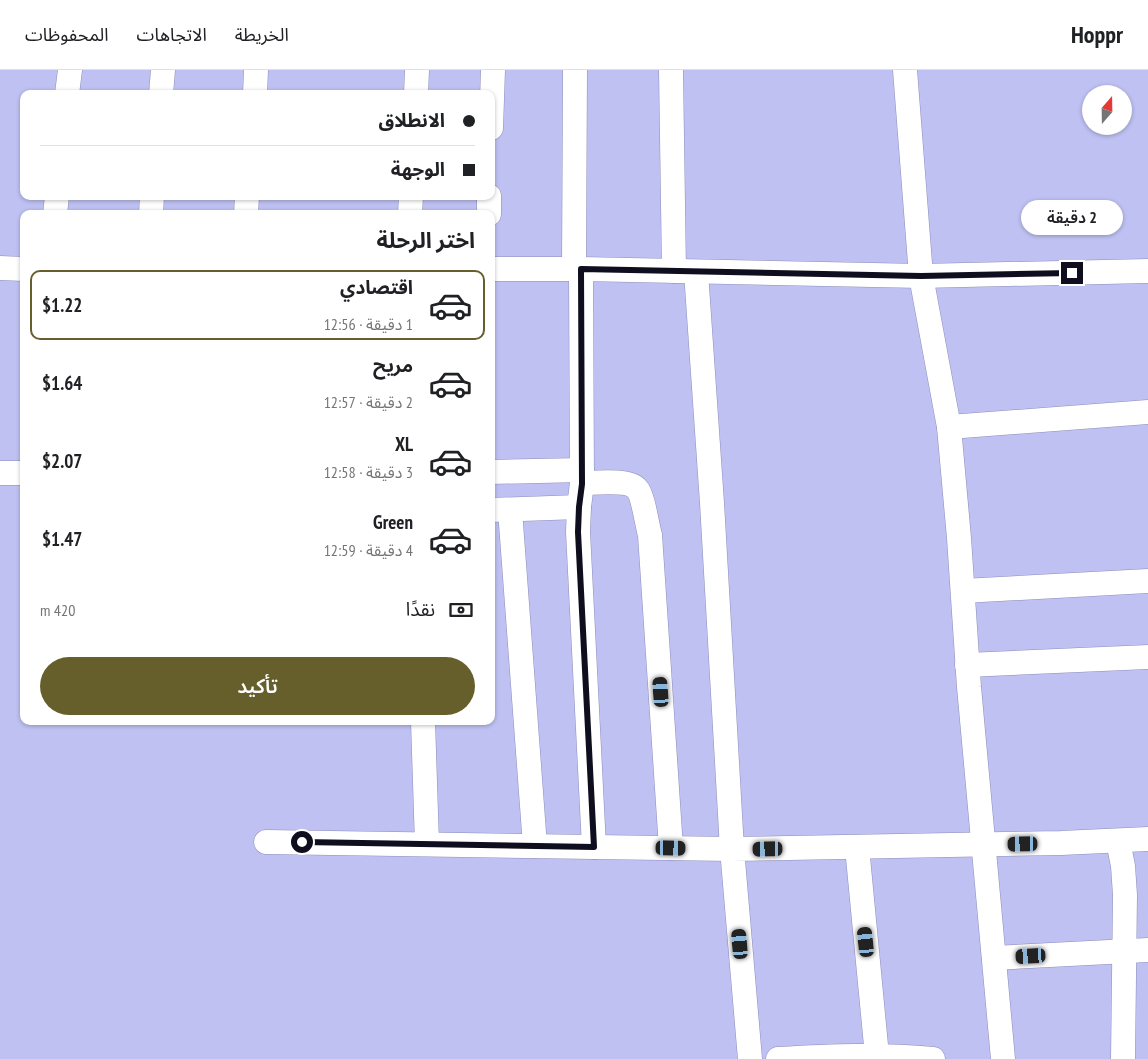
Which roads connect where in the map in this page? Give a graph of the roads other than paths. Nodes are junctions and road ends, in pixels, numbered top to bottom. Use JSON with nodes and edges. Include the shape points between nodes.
{"nodes":[{"id":1,"x":70,"y":70,"type":"edge"},
{"id":2,"x":162,"y":70,"type":"edge"},
{"id":3,"x":256,"y":70,"type":"edge"},
{"id":4,"x":417,"y":70,"type":"edge"},
{"id":5,"x":493,"y":70,"type":"edge"},
{"id":6,"x":575,"y":70,"type":"edge"},
{"id":7,"x":671,"y":70,"type":"edge"},
{"id":8,"x":905,"y":70,"type":"edge"},
{"id":9,"x":68,"y":90,"type":"edge"},
{"id":10,"x":161,"y":90,"type":"edge"},
{"id":11,"x":255,"y":90,"type":"edge"},
{"id":12,"x":416,"y":90,"type":"edge"},
{"id":13,"x":492,"y":90,"type":"edge"},
{"id":14,"x":0,"y":268,"type":"edge"},
{"id":15,"x":20,"y":268,"type":"edge"},
{"id":16,"x":495,"y":269,"type":"edge"},
{"id":17,"x":577,"y":270,"type":"junction"},
{"id":18,"x":1148,"y":271,"type":"edge"},
{"id":19,"x":685,"y":272,"type":"junction"},
{"id":20,"x":921,"y":276,"type":"junction"},
{"id":21,"x":1148,"y":412,"type":"edge"},
{"id":22,"x":949,"y":427,"type":"junction"},
{"id":23,"x":495,"y":472,"type":"edge"},
{"id":24,"x":0,"y":473,"type":"edge"},
{"id":25,"x":20,"y":473,"type":"edge"},
{"id":26,"x":582,"y":477,"type":"junction"},
{"id":27,"x":579,"y":507,"type":"junction"},
{"id":28,"x":500,"y":510,"type":"edge"},
{"id":29,"x":1148,"y":581,"type":"edge"},
{"id":30,"x":962,"y":591,"type":"junction"},
{"id":31,"x":1148,"y":657,"type":"edge"},
{"id":32,"x":967,"y":665,"type":"junction"},
{"id":33,"x":423,"y":725,"type":"edge"},
{"id":34,"x":1148,"y":839,"type":"edge"},
{"id":35,"x":1118,"y":841,"type":"junction"},
{"id":36,"x":266,"y":842,"type":"dead end"},
{"id":37,"x":427,"y":844,"type":"junction"},
{"id":38,"x":984,"y":845,"type":"junction"},
{"id":39,"x":535,"y":846,"type":"junction"},
{"id":40,"x":594,"y":847,"type":"junction"},
{"id":41,"x":857,"y":847,"type":"junction"},
{"id":42,"x":671,"y":848,"type":"junction"},
{"id":43,"x":732,"y":849,"type":"junction"},
{"id":44,"x":1148,"y":950,"type":"edge"},
{"id":45,"x":1125,"y":952,"type":"junction"},
{"id":46,"x":994,"y":958,"type":"junction"},
{"id":47,"x":877,"y":1056,"type":"junction"},
{"id":48,"x":921,"y":1058,"type":"edge"},
{"id":49,"x":750,"y":1059,"type":"edge"},
{"id":50,"x":778,"y":1059,"type":"edge"},
{"id":51,"x":1003,"y":1059,"type":"edge"},
{"id":52,"x":1123,"y":1059,"type":"edge"}],
"edges":[{"from":1,"to":9,"type":"street"},
{"from":2,"to":10,"type":"street"},
{"from":3,"to":11,"type":"street"},
{"from":4,"to":12,"type":"street"},
{"from":5,"to":13,"type":"street"},
{"from":6,"to":17,"type":"street"},
{"from":7,"to":19,"type":"street"},
{"from":8,"to":20,"type":"street"},
{"from":14,"to":15,"type":"street"},
{"from":16,"to":17,"type":"street"},
{"from":17,"to":19,"type":"street"},
{"from":17,"to":26,"type":"street"},
{"from":18,"to":20,"type":"street"},
{"from":19,"to":20,"type":"street"},
{"from":19,"to":43,"type":"street","via":[[712,512]]},
{"from":20,"to":22,"type":"street"},
{"from":21,"to":22,"type":"street"},
{"from":22,"to":30,"type":"street"},
{"from":23,"to":26,"type":"street"},
{"from":24,"to":25,"type":"street"},
{"from":26,"to":27,"type":"street"},
{"from":26,"to":42,"type":"street","via":[[636,487],[650,535]]},
{"from":27,"to":28,"type":"street"},
{"from":27,"to":40,"type":"street"},
{"from":28,"to":39,"type":"street"},
{"from":29,"to":30,"type":"street"},
{"from":30,"to":32,"type":"street"},
{"from":31,"to":32,"type":"street"},
{"from":32,"to":38,"type":"street"},
{"from":33,"to":37,"type":"street"},
{"from":34,"to":35,"type":"street"},
{"from":35,"to":38,"type":"street"},
{"from":35,"to":45,"type":"street","via":[[1125,895]]},
{"from":36,"to":37,"type":"street"},
{"from":37,"to":39,"type":"street"},
{"from":38,"to":41,"type":"street"},
{"from":38,"to":46,"type":"street"},
{"from":39,"to":40,"type":"street"},
{"from":40,"to":42,"type":"street"},
{"from":41,"to":43,"type":"street"},
{"from":41,"to":47,"type":"street"},
{"from":42,"to":43,"type":"street"},
{"from":43,"to":49,"type":"street"},
{"from":44,"to":45,"type":"street"},
{"from":45,"to":46,"type":"street"},
{"from":45,"to":52,"type":"street"},
{"from":46,"to":51,"type":"street"},
{"from":47,"to":48,"type":"street"},
{"from":47,"to":50,"type":"street"}]}
